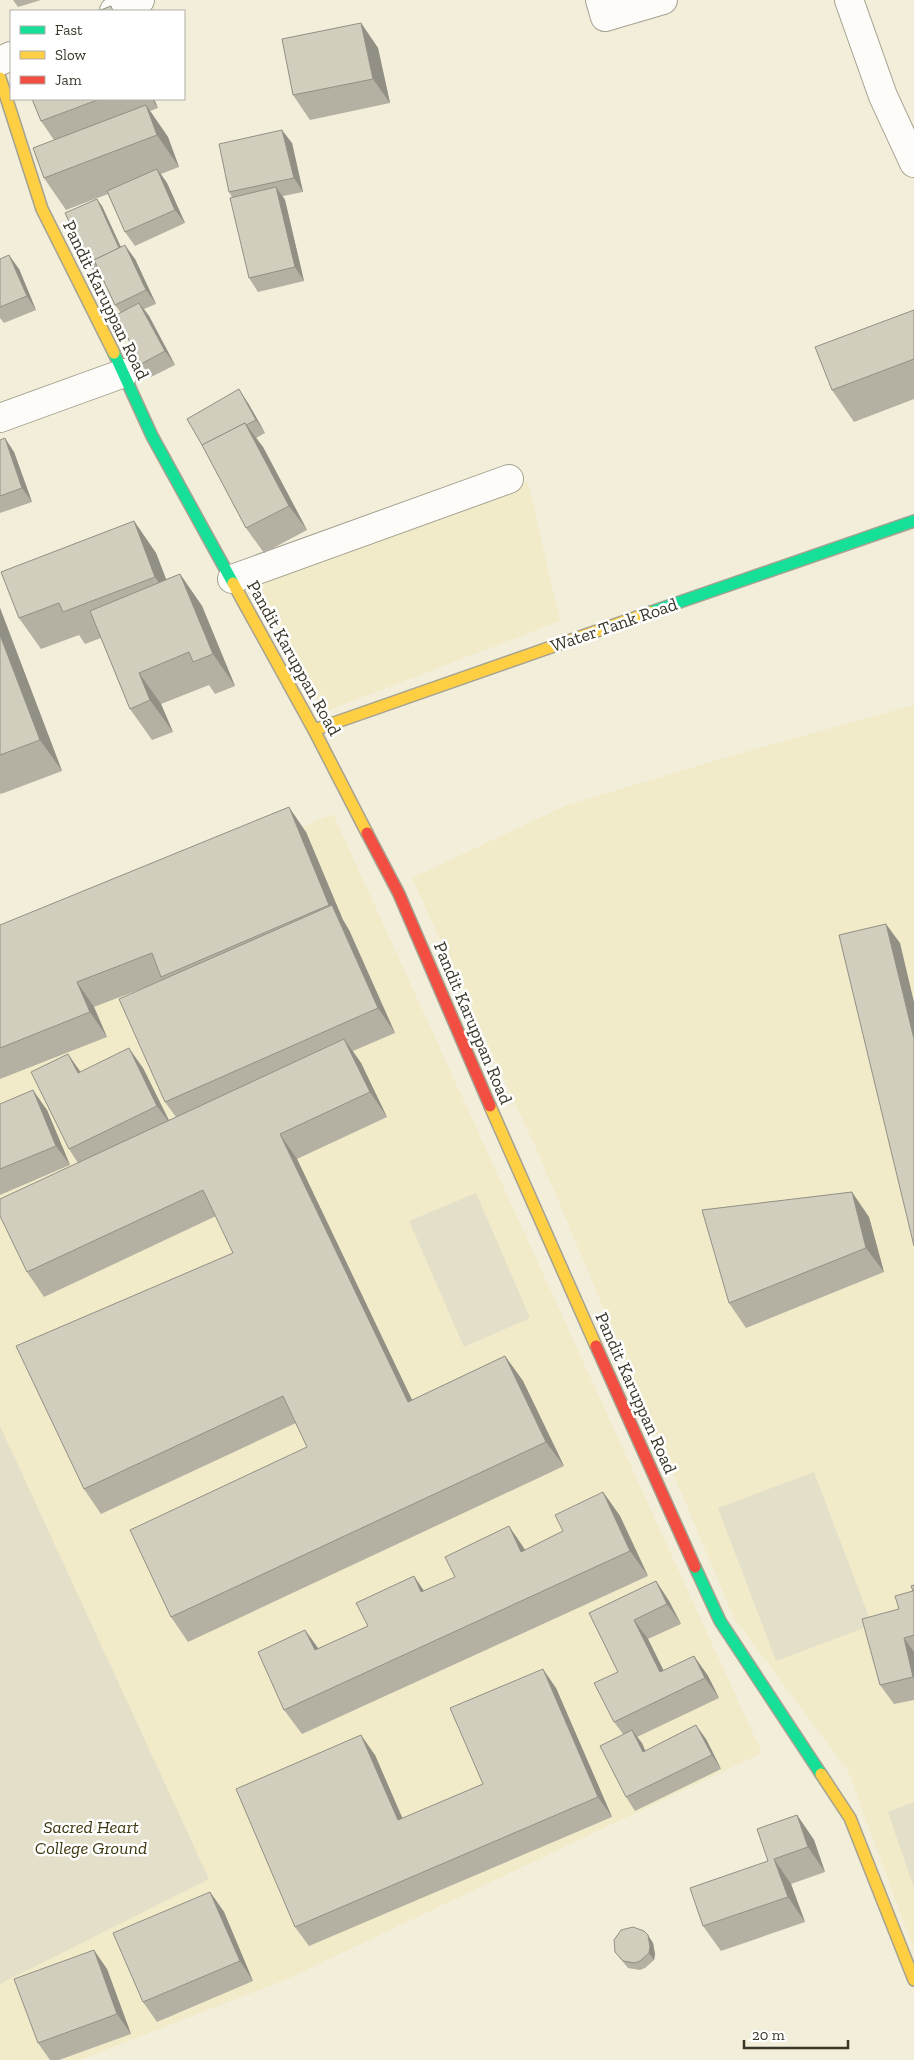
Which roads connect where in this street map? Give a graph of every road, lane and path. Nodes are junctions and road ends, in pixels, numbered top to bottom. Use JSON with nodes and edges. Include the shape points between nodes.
{"nodes":[{"id":1,"x":140,"y":0,"type":"edge"},
{"id":2,"x":600,"y":0,"type":"edge"},
{"id":3,"x":663,"y":0,"type":"edge"},
{"id":4,"x":849,"y":0,"type":"edge"},
{"id":5,"x":116,"y":10,"type":"edge"},
{"id":6,"x":0,"y":78,"type":"edge"},
{"id":7,"x":914,"y":163,"type":"edge"},
{"id":8,"x":124,"y":373,"type":"junction"},
{"id":9,"x":0,"y":418,"type":"edge"},
{"id":10,"x":509,"y":479,"type":"dead end"},
{"id":11,"x":914,"y":521,"type":"edge"},
{"id":12,"x":232,"y":579,"type":"junction"},
{"id":13,"x":314,"y":730,"type":"junction"},
{"id":14,"x":914,"y":1980,"type":"edge"}],
"edges":[{"from":1,"to":5,"type":"street"},
{"from":2,"to":3,"type":"street","via":[[605,16]]},
{"from":4,"to":7,"type":"street","via":[[883,96]]},
{"from":6,"to":8,"type":"main road","name":"Pandit Karuppan Road","via":[[42,209]]},
{"from":8,"to":9,"type":"street"},
{"from":8,"to":12,"type":"main road","name":"Pandit Karuppan Road","via":[[152,436]]},
{"from":10,"to":12,"type":"street"},
{"from":11,"to":13,"type":"main road","name":"Water Tank Road"},
{"from":12,"to":13,"type":"main road","name":"Pandit Karuppan Road"},
{"from":13,"to":14,"type":"main road","name":"Pandit Karuppan Road","via":[[399,894],[557,1260],[720,1621],[850,1818]]}]}
